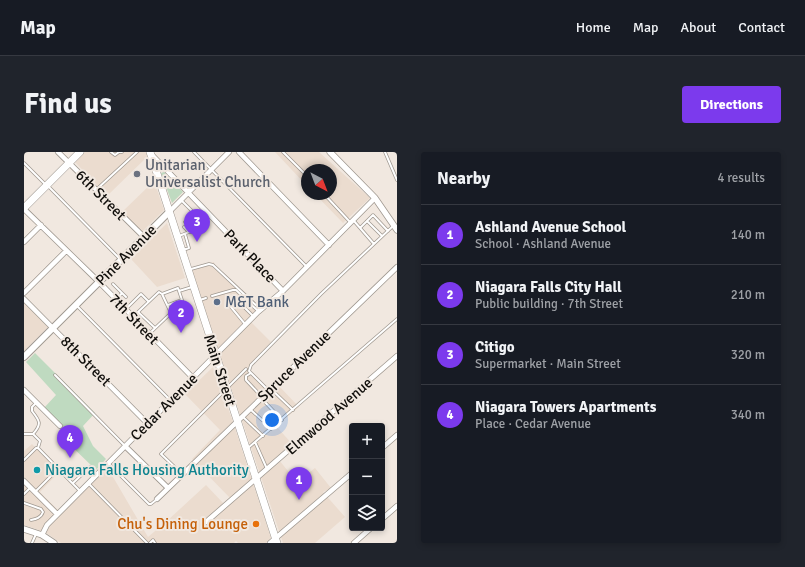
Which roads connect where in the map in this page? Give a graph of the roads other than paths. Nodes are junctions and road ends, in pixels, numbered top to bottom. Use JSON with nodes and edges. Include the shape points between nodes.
{"nodes":[{"id":1,"x":58,"y":152,"type":"edge"},
{"id":2,"x":80,"y":152,"type":"edge"},
{"id":3,"x":111,"y":152,"type":"edge"},
{"id":4,"x":120,"y":152,"type":"edge"},
{"id":5,"x":137,"y":152,"type":"edge"},
{"id":6,"x":194,"y":152,"type":"edge"},
{"id":7,"x":229,"y":152,"type":"edge"},
{"id":8,"x":239,"y":152,"type":"edge"},
{"id":9,"x":283,"y":152,"type":"edge"},
{"id":10,"x":330,"y":152,"type":"edge"},
{"id":11,"x":385,"y":152,"type":"edge"},
{"id":12,"x":150,"y":153,"type":"edge"},
{"id":13,"x":24,"y":163,"type":"edge"},
{"id":14,"x":69,"y":163,"type":"junction"},
{"id":15,"x":211,"y":170,"type":"junction"},
{"id":16,"x":301,"y":170,"type":"edge"},
{"id":17,"x":397,"y":180,"type":"edge"},
{"id":18,"x":47,"y":185,"type":"junction"},
{"id":19,"x":96,"y":190,"type":"junction"},
{"id":20,"x":189,"y":192,"type":"junction"},
{"id":21,"x":374,"y":198,"type":"junction"},
{"id":22,"x":181,"y":200,"type":"junction"},
{"id":23,"x":330,"y":200,"type":"edge"},
{"id":24,"x":24,"y":208,"type":"edge"},
{"id":25,"x":169,"y":212,"type":"junction"},
{"id":26,"x":193,"y":212,"type":"junction"},
{"id":27,"x":192,"y":218,"type":"junction"},
{"id":28,"x":352,"y":221,"type":"junction"},
{"id":29,"x":367,"y":221,"type":"junction"},
{"id":30,"x":185,"y":222,"type":"dead end"},
{"id":31,"x":191,"y":224,"type":"dead end"},
{"id":32,"x":196,"y":224,"type":"dead end"},
{"id":33,"x":41,"y":225,"type":"junction"},
{"id":34,"x":184,"y":227,"type":"dead end"},
{"id":35,"x":396,"y":227,"type":"edge"},
{"id":36,"x":190,"y":228,"type":"dead end"},
{"id":37,"x":360,"y":228,"type":"junction"},
{"id":38,"x":195,"y":229,"type":"dead end"},
{"id":39,"x":388,"y":231,"type":"junction"},
{"id":40,"x":189,"y":232,"type":"junction"},
{"id":41,"x":184,"y":234,"type":"junction"},
{"id":42,"x":177,"y":236,"type":"junction"},
{"id":43,"x":382,"y":236,"type":"junction"},
{"id":44,"x":144,"y":237,"type":"junction"},
{"id":45,"x":24,"y":242,"type":"edge"},
{"id":46,"x":374,"y":244,"type":"junction"},
{"id":47,"x":329,"y":245,"type":"junction"},
{"id":48,"x":181,"y":250,"type":"junction"},
{"id":49,"x":66,"y":251,"type":"junction"},
{"id":50,"x":120,"y":260,"type":"junction"},
{"id":51,"x":307,"y":267,"type":"junction"},
{"id":52,"x":397,"y":267,"type":"edge"},
{"id":53,"x":188,"y":270,"type":"junction"},
{"id":54,"x":99,"y":282,"type":"junction"},
{"id":55,"x":113,"y":284,"type":"dead end"},
{"id":56,"x":193,"y":286,"type":"junction"},
{"id":57,"x":179,"y":291,"type":"junction"},
{"id":58,"x":283,"y":291,"type":"junction"},
{"id":59,"x":24,"y":293,"type":"edge"},
{"id":60,"x":122,"y":293,"type":"junction"},
{"id":61,"x":162,"y":294,"type":"junction"},
{"id":62,"x":212,"y":296,"type":"dead end"},
{"id":63,"x":126,"y":297,"type":"dead end"},
{"id":64,"x":206,"y":298,"type":"dead end"},
{"id":65,"x":24,"y":299,"type":"edge"},
{"id":66,"x":116,"y":299,"type":"junction"},
{"id":67,"x":198,"y":301,"type":"junction"},
{"id":68,"x":148,"y":302,"type":"junction"},
{"id":69,"x":76,"y":305,"type":"junction"},
{"id":70,"x":167,"y":306,"type":"junction"},
{"id":71,"x":125,"y":310,"type":"junction"},
{"id":72,"x":260,"y":311,"type":"junction"},
{"id":73,"x":254,"y":317,"type":"junction"},
{"id":74,"x":397,"y":319,"type":"edge"},
{"id":75,"x":146,"y":320,"type":"junction"},
{"id":76,"x":246,"y":325,"type":"junction"},
{"id":77,"x":140,"y":326,"type":"junction"},
{"id":78,"x":53,"y":328,"type":"junction"},
{"id":79,"x":155,"y":328,"type":"junction"},
{"id":80,"x":149,"y":334,"type":"junction"},
{"id":81,"x":216,"y":355,"type":"junction"},
{"id":82,"x":397,"y":356,"type":"edge"},
{"id":83,"x":24,"y":357,"type":"edge"},
{"id":84,"x":246,"y":369,"type":"dead end"},
{"id":85,"x":251,"y":373,"type":"junction"},
{"id":86,"x":55,"y":375,"type":"dead end"},
{"id":87,"x":193,"y":378,"type":"junction"},
{"id":88,"x":269,"y":389,"type":"junction"},
{"id":89,"x":24,"y":390,"type":"edge"},
{"id":90,"x":226,"y":390,"type":"junction"},
{"id":91,"x":261,"y":397,"type":"junction"},
{"id":92,"x":171,"y":400,"type":"junction"},
{"id":93,"x":36,"y":402,"type":"junction"},
{"id":94,"x":250,"y":409,"type":"junction"},
{"id":95,"x":293,"y":410,"type":"junction"},
{"id":96,"x":240,"y":419,"type":"junction"},
{"id":97,"x":262,"y":420,"type":"dead end"},
{"id":98,"x":282,"y":420,"type":"junction"},
{"id":99,"x":148,"y":424,"type":"junction"},
{"id":100,"x":266,"y":424,"type":"dead end"},
{"id":101,"x":60,"y":426,"type":"dead end"},
{"id":102,"x":271,"y":429,"type":"junction"},
{"id":103,"x":24,"y":434,"type":"edge"},
{"id":104,"x":33,"y":434,"type":"junction"},
{"id":105,"x":397,"y":435,"type":"edge"},
{"id":106,"x":263,"y":436,"type":"junction"},
{"id":107,"x":255,"y":442,"type":"junction"},
{"id":108,"x":385,"y":445,"type":"edge"},
{"id":109,"x":125,"y":446,"type":"junction"},
{"id":110,"x":38,"y":448,"type":"junction"},
{"id":111,"x":246,"y":450,"type":"junction"},
{"id":112,"x":24,"y":460,"type":"edge"},
{"id":113,"x":109,"y":463,"type":"junction"},
{"id":114,"x":58,"y":469,"type":"junction"},
{"id":115,"x":268,"y":469,"type":"junction"},
{"id":116,"x":182,"y":474,"type":"junction"},
{"id":117,"x":97,"y":475,"type":"junction"},
{"id":118,"x":349,"y":476,"type":"edge"},
{"id":119,"x":24,"y":480,"type":"edge"},
{"id":120,"x":256,"y":480,"type":"junction"},
{"id":121,"x":88,"y":483,"type":"junction"},
{"id":122,"x":73,"y":484,"type":"junction"},
{"id":123,"x":31,"y":488,"type":"junction"},
{"id":124,"x":168,"y":488,"type":"junction"},
{"id":125,"x":80,"y":491,"type":"junction"},
{"id":126,"x":35,"y":492,"type":"junction"},
{"id":127,"x":24,"y":494,"type":"edge"},
{"id":128,"x":157,"y":499,"type":"joint"},
{"id":129,"x":24,"y":503,"type":"edge"},
{"id":130,"x":397,"y":506,"type":"edge"},
{"id":131,"x":57,"y":514,"type":"junction"},
{"id":132,"x":385,"y":516,"type":"edge"},
{"id":133,"x":31,"y":520,"type":"dead end"},
{"id":134,"x":206,"y":522,"type":"dead end"},
{"id":135,"x":24,"y":529,"type":"edge"},
{"id":136,"x":368,"y":531,"type":"edge"},
{"id":137,"x":39,"y":534,"type":"junction"},
{"id":138,"x":274,"y":541,"type":"edge"},
{"id":139,"x":32,"y":543,"type":"edge"},
{"id":140,"x":54,"y":543,"type":"edge"},
{"id":141,"x":149,"y":543,"type":"edge"},
{"id":142,"x":155,"y":543,"type":"edge"},
{"id":143,"x":354,"y":543,"type":"edge"}],
"edges":[{"from":1,"to":14,"type":"street","name":"6th Street"},
{"from":2,"to":14,"type":"main road"},
{"from":3,"to":4,"type":"lane","via":[[115,155]]},
{"from":5,"to":19,"type":"lane"},
{"from":6,"to":15,"type":"lane"},
{"from":7,"to":15,"type":"street","name":"Pine Avenue"},
{"from":8,"to":47,"type":"street"},
{"from":9,"to":16,"type":"lane"},
{"from":10,"to":21,"type":"street"},
{"from":11,"to":17,"type":"lane"},
{"from":12,"to":20,"type":"street","name":"Park Place"},
{"from":12,"to":25,"type":"main road","name":"Main Street"},
{"from":13,"to":18,"type":"lane"},
{"from":14,"to":18,"type":"main road"},
{"from":14,"to":19,"type":"street","name":"6th Street"},
{"from":15,"to":20,"type":"street","name":"Pine Avenue"},
{"from":15,"to":51,"type":"lane"},
{"from":18,"to":24,"type":"main road"},
{"from":18,"to":50,"type":"lane"},
{"from":19,"to":44,"type":"street","name":"6th Street"},
{"from":20,"to":22,"type":"street","name":"Pine Avenue"},
{"from":20,"to":58,"type":"street","name":"Park Place"},
{"from":21,"to":28,"type":"street","name":"Cedar Avenue"},
{"from":21,"to":35,"type":"street"},
{"from":22,"to":25,"type":"street","name":"Pine Avenue"},
{"from":22,"to":26,"type":"lane"},
{"from":23,"to":28,"type":"lane"},
{"from":24,"to":33,"type":"street","name":"7th Street"},
{"from":25,"to":42,"type":"main road","name":"Main Street"},
{"from":25,"to":44,"type":"main road","name":"Pine Avenue"},
{"from":26,"to":27,"type":"lane"},
{"from":26,"to":40,"type":"lane","via":[[203,222],[200,231]]},
{"from":27,"to":30,"type":"lane"},
{"from":27,"to":31,"type":"lane"},
{"from":27,"to":32,"type":"lane"},
{"from":28,"to":37,"type":"lane"},
{"from":28,"to":47,"type":"street","name":"Cedar Avenue"},
{"from":29,"to":37,"type":"lane"},
{"from":29,"to":39,"type":"lane","via":[[373,215]]},
{"from":29,"to":43,"type":"lane"},
{"from":33,"to":45,"type":"street"},
{"from":33,"to":49,"type":"street","name":"7th Street"},
{"from":34,"to":40,"type":"lane"},
{"from":35,"to":39,"type":"lane"},
{"from":36,"to":40,"type":"lane"},
{"from":37,"to":46,"type":"lane"},
{"from":38,"to":40,"type":"lane"},
{"from":39,"to":43,"type":"lane"},
{"from":40,"to":41,"type":"lane"},
{"from":41,"to":42,"type":"lane"},
{"from":41,"to":48,"type":"lane","via":[[189,248]]},
{"from":42,"to":48,"type":"main road","name":"Main Street"},
{"from":43,"to":46,"type":"lane"},
{"from":44,"to":50,"type":"main road","name":"Pine Avenue"},
{"from":46,"to":85,"type":"lane","via":[[251,365]]},
{"from":47,"to":51,"type":"street","name":"Cedar Avenue"},
{"from":48,"to":53,"type":"main road","name":"Main Street"},
{"from":49,"to":54,"type":"street","name":"7th Street"},
{"from":49,"to":59,"type":"street"},
{"from":50,"to":54,"type":"main road","name":"Pine Avenue"},
{"from":51,"to":58,"type":"street","name":"Cedar Avenue"},
{"from":52,"to":88,"type":"street","name":"Spruce Avenue"},
{"from":53,"to":56,"type":"main road","name":"Main Street"},
{"from":53,"to":72,"type":"lane","via":[[213,265]]},
{"from":54,"to":66,"type":"street","name":"7th Street"},
{"from":54,"to":69,"type":"main road","name":"Pine Avenue"},
{"from":55,"to":60,"type":"lane"},
{"from":56,"to":57,"type":"lane"},
{"from":56,"to":67,"type":"main road","name":"Main Street"},
{"from":57,"to":61,"type":"lane","via":[[178,288]]},
{"from":57,"to":70,"type":"lane","via":[[182,300]]},
{"from":58,"to":72,"type":"street","name":"Cedar Avenue"},
{"from":60,"to":63,"type":"lane"},
{"from":60,"to":66,"type":"lane"},
{"from":61,"to":68,"type":"lane","via":[[159,292]]},
{"from":61,"to":70,"type":"lane"},
{"from":62,"to":72,"type":"lane","via":[[236,290]]},
{"from":64,"to":67,"type":"lane"},
{"from":65,"to":78,"type":"street","name":"8th Street"},
{"from":66,"to":71,"type":"street","name":"7th Street"},
{"from":67,"to":81,"type":"main road","name":"Main Street"},
{"from":68,"to":71,"type":"lane","via":[[141,294]]},
{"from":68,"to":75,"type":"lane","via":[[138,312]]},
{"from":69,"to":78,"type":"main road","name":"Pine Avenue"},
{"from":69,"to":92,"type":"lane"},
{"from":70,"to":79,"type":"lane","via":[[171,313]]},
{"from":71,"to":77,"type":"street","name":"7th Street"},
{"from":72,"to":73,"type":"street","name":"Cedar Avenue"},
{"from":73,"to":76,"type":"street","name":"Cedar Avenue"},
{"from":73,"to":76,"type":"lane","via":[[238,301],[233,302],[231,308]]},
{"from":74,"to":95,"type":"lane"},
{"from":75,"to":77,"type":"lane"},
{"from":75,"to":79,"type":"lane"},
{"from":76,"to":81,"type":"street","name":"Cedar Avenue"},
{"from":77,"to":80,"type":"street","name":"7th Street"},
{"from":78,"to":83,"type":"main road","name":"Pine Avenue"},
{"from":78,"to":99,"type":"street","name":"8th Street"},
{"from":79,"to":80,"type":"lane"},
{"from":80,"to":87,"type":"street","name":"7th Street"},
{"from":81,"to":87,"type":"street","name":"Cedar Avenue"},
{"from":81,"to":90,"type":"main road","name":"Main Street"},
{"from":82,"to":115,"type":"street","name":"Elmwood Avenue"},
{"from":84,"to":90,"type":"lane"},
{"from":85,"to":88,"type":"lane"},
{"from":85,"to":91,"type":"lane","via":[[246,376],[246,380]]},
{"from":86,"to":109,"type":"lane"},
{"from":87,"to":92,"type":"street","name":"Cedar Avenue"},
{"from":88,"to":91,"type":"street","name":"Spruce Avenue"},
{"from":88,"to":95,"type":"lane"},
{"from":89,"to":93,"type":"street"},
{"from":90,"to":96,"type":"main road","name":"Main Street"},
{"from":90,"to":116,"type":"lane","via":[[161,454]]},
{"from":91,"to":94,"type":"street","name":"Spruce Avenue"},
{"from":91,"to":98,"type":"lane"},
{"from":92,"to":99,"type":"street","name":"Cedar Avenue"},
{"from":93,"to":101,"type":"street"},
{"from":93,"to":104,"type":"lane","via":[[32,411],[39,424]]},
{"from":94,"to":96,"type":"street","name":"Spruce Avenue"},
{"from":94,"to":97,"type":"lane"},
{"from":95,"to":98,"type":"lane"},
{"from":96,"to":106,"type":"lane"},
{"from":96,"to":111,"type":"main road","name":"Main Street"},
{"from":96,"to":116,"type":"street","name":"Spruce Avenue"},
{"from":98,"to":102,"type":"lane"},
{"from":99,"to":109,"type":"street","name":"Cedar Avenue"},
{"from":100,"to":102,"type":"lane"},
{"from":102,"to":106,"type":"lane"},
{"from":103,"to":104,"type":"lane"},
{"from":104,"to":110,"type":"lane","via":[[40,441]]},
{"from":105,"to":108,"type":"street"},
{"from":106,"to":107,"type":"lane"},
{"from":107,"to":111,"type":"lane"},
{"from":107,"to":115,"type":"lane"},
{"from":109,"to":113,"type":"street","name":"Cedar Avenue"},
{"from":109,"to":124,"type":"street"},
{"from":110,"to":112,"type":"lane"},
{"from":110,"to":114,"type":"lane"},
{"from":111,"to":120,"type":"main road","name":"Main Street"},
{"from":113,"to":117,"type":"street","name":"Cedar Avenue"},
{"from":113,"to":128,"type":"lane","via":[[149,504]]},
{"from":114,"to":122,"type":"lane"},
{"from":114,"to":126,"type":"lane"},
{"from":115,"to":120,"type":"street","name":"Elmwood Avenue"},
{"from":116,"to":124,"type":"street","name":"Spruce Avenue"},
{"from":117,"to":121,"type":"street","name":"Cedar Avenue"},
{"from":117,"to":122,"type":"lane","via":[[90,467]]},
{"from":118,"to":138,"type":"street"},
{"from":119,"to":123,"type":"street"},
{"from":120,"to":134,"type":"street","name":"Elmwood Avenue"},
{"from":120,"to":138,"type":"main road","name":"Main Street"},
{"from":121,"to":125,"type":"street","name":"Cedar Avenue"},
{"from":121,"to":141,"type":"lane"},
{"from":122,"to":125,"type":"lane"},
{"from":123,"to":126,"type":"street"},
{"from":123,"to":127,"type":"lane"},
{"from":124,"to":128,"type":"street","name":"Spruce Avenue"},
{"from":125,"to":131,"type":"street","name":"Cedar Avenue"},
{"from":126,"to":131,"type":"street"},
{"from":129,"to":133,"type":"lane","via":[[43,512],[38,518]]},
{"from":130,"to":132,"type":"street"},
{"from":131,"to":137,"type":"street","name":"Cedar Avenue"},
{"from":135,"to":137,"type":"street"},
{"from":136,"to":143,"type":"street"},
{"from":137,"to":139,"type":"lane"},
{"from":137,"to":140,"type":"street"},
{"from":141,"to":142,"type":"lane","via":[[153,540]]}]}
